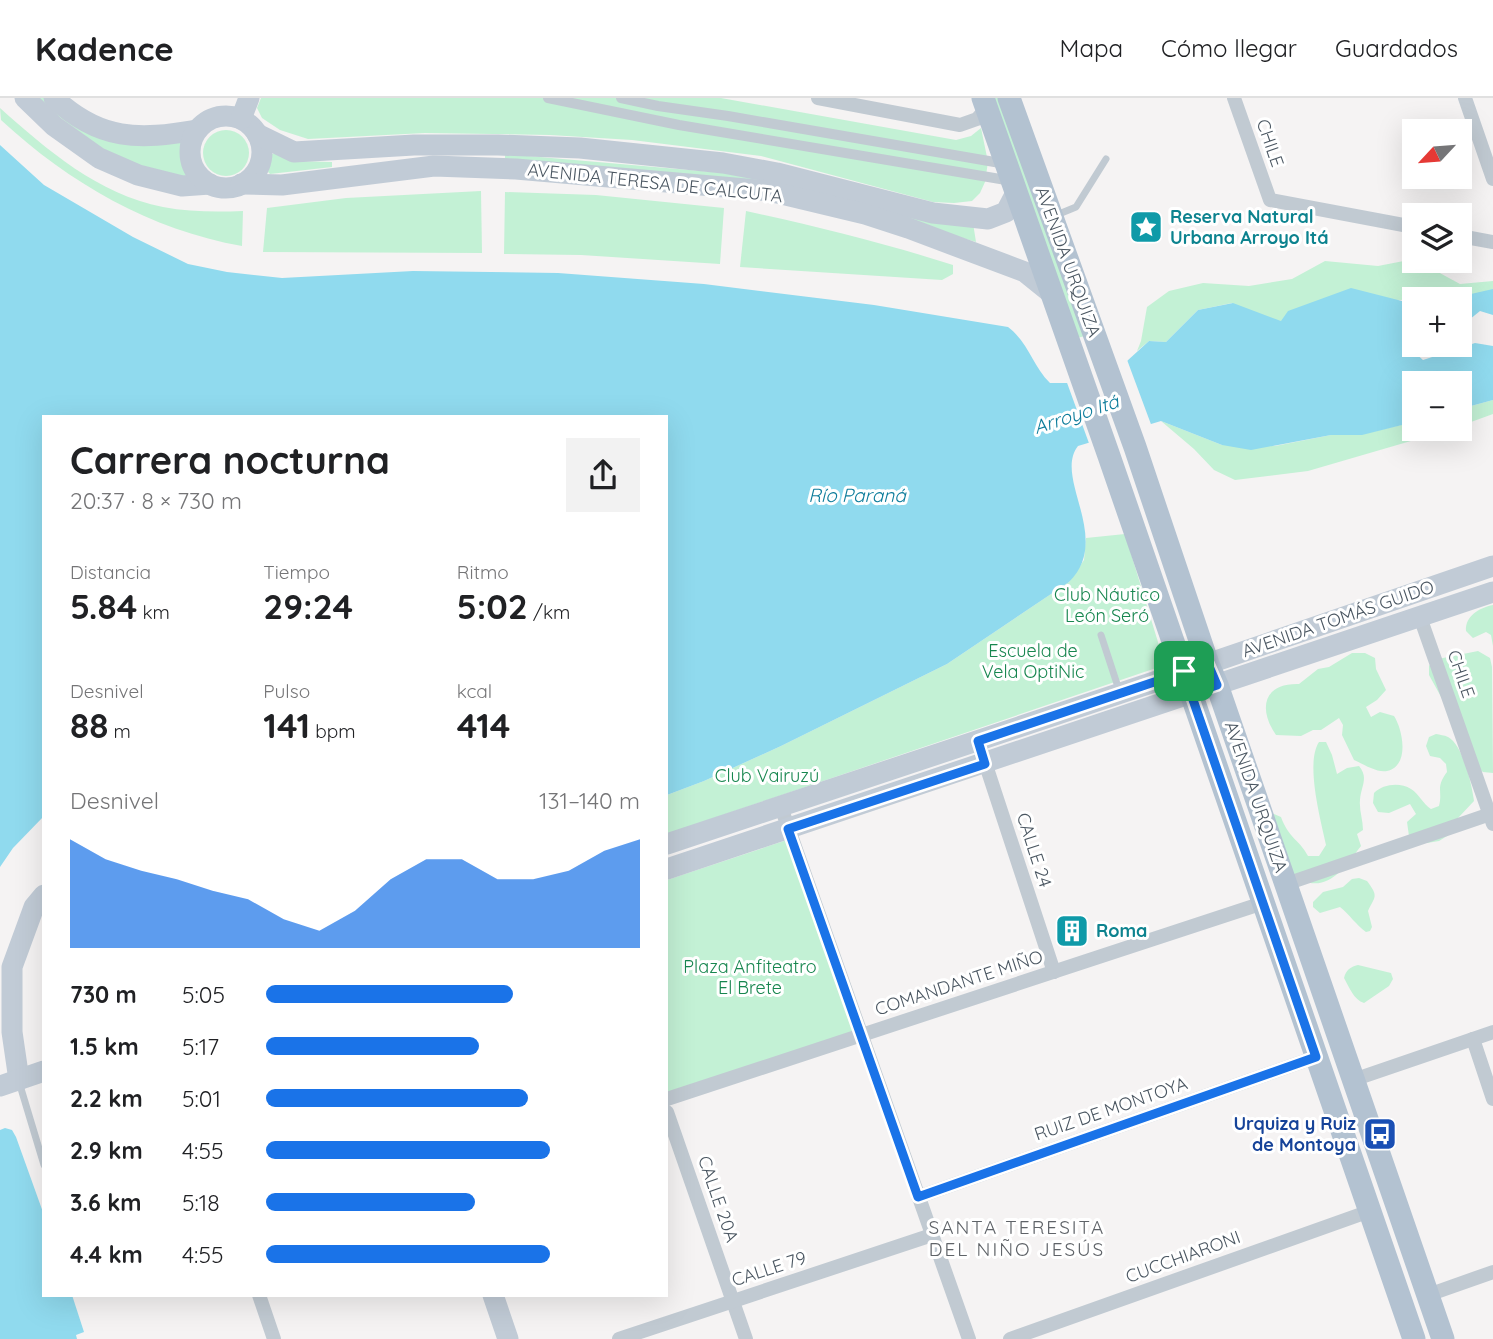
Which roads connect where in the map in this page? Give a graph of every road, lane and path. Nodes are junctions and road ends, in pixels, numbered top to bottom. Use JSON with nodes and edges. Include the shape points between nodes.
{"nodes":[{"id":1,"x":25,"y":98,"type":"edge"},
{"id":2,"x":54,"y":98,"type":"edge"},
{"id":3,"x":249,"y":98,"type":"edge"},
{"id":4,"x":548,"y":98,"type":"edge"},
{"id":5,"x":621,"y":98,"type":"edge"},
{"id":6,"x":818,"y":98,"type":"edge"},
{"id":7,"x":1009,"y":98,"type":"edge"},
{"id":8,"x":1234,"y":98,"type":"edge"},
{"id":9,"x":1465,"y":98,"type":"edge"},
{"id":10,"x":985,"y":103,"type":"edge"},
{"id":11,"x":222,"y":107,"type":"edge"},
{"id":12,"x":241,"y":119,"type":"junction"},
{"id":13,"x":197,"y":130,"type":"junction"},
{"id":14,"x":257,"y":134,"type":"junction"},
{"id":15,"x":1106,"y":159,"type":"dead end"},
{"id":16,"x":1011,"y":179,"type":"junction"},
{"id":17,"x":1493,"y":179,"type":"edge"},
{"id":18,"x":210,"y":184,"type":"junction"},
{"id":19,"x":241,"y":184,"type":"junction"},
{"id":20,"x":1051,"y":218,"type":"junction"},
{"id":21,"x":1402,"y":225,"type":"edge"},
{"id":22,"x":1472,"y":238,"type":"edge"},
{"id":23,"x":1493,"y":242,"type":"edge"},
{"id":24,"x":1051,"y":293,"type":"junction"},
{"id":25,"x":1493,"y":566,"type":"edge"},
{"id":26,"x":1493,"y":592,"type":"edge"},
{"id":27,"x":1420,"y":617,"type":"junction"},
{"id":28,"x":1101,"y":635,"type":"dead end"},
{"id":29,"x":1208,"y":664,"type":"junction"},
{"id":30,"x":1184,"y":671,"type":"junction"},
{"id":31,"x":1217,"y":685,"type":"junction"},
{"id":32,"x":1121,"y":694,"type":"junction"},
{"id":33,"x":1191,"y":694,"type":"junction"},
{"id":34,"x":978,"y":741,"type":"junction"},
{"id":35,"x":985,"y":764,"type":"junction"},
{"id":36,"x":781,"y":807,"type":"junction"},
{"id":37,"x":1492,"y":817,"type":"edge"},
{"id":38,"x":788,"y":829,"type":"junction"},
{"id":39,"x":668,"y":845,"type":"edge"},
{"id":40,"x":668,"y":869,"type":"edge"},
{"id":41,"x":1286,"y":884,"type":"junction"},
{"id":42,"x":42,"y":897,"type":"edge"},
{"id":43,"x":1263,"y":903,"type":"junction"},
{"id":44,"x":1054,"y":972,"type":"junction"},
{"id":45,"x":1493,"y":1032,"type":"edge"},
{"id":46,"x":861,"y":1035,"type":"junction"},
{"id":47,"x":1473,"y":1039,"type":"junction"},
{"id":48,"x":1316,"y":1057,"type":"junction"},
{"id":49,"x":42,"y":1072,"type":"edge"},
{"id":50,"x":1353,"y":1080,"type":"junction"},
{"id":51,"x":9,"y":1083,"type":"edge"},
{"id":52,"x":668,"y":1099,"type":"edge"},
{"id":53,"x":1493,"y":1099,"type":"edge"},
{"id":54,"x":668,"y":1115,"type":"edge"},
{"id":55,"x":42,"y":1159,"type":"edge"},
{"id":56,"x":918,"y":1197,"type":"junction"},
{"id":57,"x":1370,"y":1211,"type":"junction"},
{"id":58,"x":932,"y":1235,"type":"junction"},
{"id":59,"x":1493,"y":1272,"type":"edge"},
{"id":60,"x":1427,"y":1295,"type":"junction"},
{"id":61,"x":260,"y":1297,"type":"edge"},
{"id":62,"x":494,"y":1297,"type":"edge"},
{"id":63,"x":733,"y":1301,"type":"junction"},
{"id":64,"x":274,"y":1339,"type":"edge"},
{"id":65,"x":508,"y":1339,"type":"edge"},
{"id":66,"x":619,"y":1339,"type":"edge"},
{"id":67,"x":746,"y":1339,"type":"edge"},
{"id":68,"x":969,"y":1339,"type":"edge"},
{"id":69,"x":1010,"y":1339,"type":"edge"},
{"id":70,"x":1414,"y":1339,"type":"edge"},
{"id":71,"x":1443,"y":1339,"type":"edge"}],
"edges":[{"from":1,"to":18,"type":"main road","name":"AVENIDA TERESA DE CALCUTA","via":[[99,158],[138,175],[182,186]]},
{"from":2,"to":13,"type":"main road","via":[[72,115],[127,137]]},
{"from":3,"to":12,"type":"main road"},
{"from":4,"to":16,"type":"street","via":[[679,125]]},
{"from":5,"to":16,"type":"street","via":[[727,116]]},
{"from":6,"to":10,"type":"street","via":[[960,125],[977,119]]},
{"from":7,"to":20,"type":"main road","name":"AVENIDA URQUIZA"},
{"from":8,"to":21,"type":"street","name":"CHILE","via":[[1270,200]]},
{"from":9,"to":17,"type":"street"},
{"from":10,"to":16,"type":"main road","name":"AVENIDA URQUIZA"},
{"from":11,"to":12,"type":"main road"},
{"from":11,"to":13,"type":"main road"},
{"from":12,"to":14,"type":"main road","name":"AVENIDA TERESA DE CALCUTA"},
{"from":13,"to":18,"type":"main road","via":[[190,155],[193,167]]},
{"from":14,"to":16,"type":"main road","name":"AVENIDA TERESA DE CALCUTA","via":[[294,152],[498,145],[580,148],[723,163],[933,213],[989,219],[1006,212]]},
{"from":14,"to":19,"type":"main road","via":[[261,145],[258,169]]},
{"from":15,"to":20,"type":"lane","via":[[1076,207]]},
{"from":16,"to":24,"type":"main road","name":"AVENIDA URQUIZA"},
{"from":18,"to":19,"type":"main road","name":"AVENIDA TERESA DE CALCUTA"},
{"from":19,"to":24,"type":"main road","name":"AVENIDA TERESA DE CALCUTA","via":[[282,185],[434,166],[769,191],[908,228],[1025,272]]},
{"from":20,"to":29,"type":"main road","name":"AVENIDA URQUIZA"},
{"from":22,"to":23,"type":"street"},
{"from":24,"to":30,"type":"main road","name":"AVENIDA URQUIZA"},
{"from":25,"to":29,"type":"main road","name":"AVENIDA TOMÁS GUIDO"},
{"from":26,"to":27,"type":"main road","name":"AVENIDA TOMÁS GUIDO"},
{"from":27,"to":31,"type":"main road","name":"AVENIDA TOMÁS GUIDO"},
{"from":27,"to":37,"type":"street","name":"CHILE"},
{"from":28,"to":32,"type":"lane"},
{"from":29,"to":30,"type":"main road","name":"AVENIDA TOMÁS GUIDO"},
{"from":29,"to":31,"type":"main road","name":"AVENIDA URQUIZA"},
{"from":30,"to":32,"type":"main road","name":"AVENIDA TOMÁS GUIDO"},
{"from":30,"to":33,"type":"main road","name":"AVENIDA URQUIZA"},
{"from":31,"to":33,"type":"main road","name":"AVENIDA TOMÁS GUIDO"},
{"from":31,"to":41,"type":"main road","name":"AVENIDA URQUIZA"},
{"from":32,"to":34,"type":"main road","name":"AVENIDA TOMÁS GUIDO"},
{"from":33,"to":35,"type":"main road","name":"AVENIDA TOMÁS GUIDO"},
{"from":33,"to":43,"type":"main road","name":"AVENIDA URQUIZA"},
{"from":34,"to":35,"type":"street","name":"CALLE 24"},
{"from":34,"to":36,"type":"main road","name":"AVENIDA TOMÁS GUIDO"},
{"from":35,"to":38,"type":"main road","name":"AVENIDA TOMÁS GUIDO"},
{"from":35,"to":44,"type":"street","name":"CALLE 24"},
{"from":36,"to":38,"type":"street"},
{"from":36,"to":39,"type":"main road","name":"AVENIDA TOMÁS GUIDO"},
{"from":37,"to":41,"type":"street"},
{"from":38,"to":40,"type":"main road","name":"AVENIDA TOMÁS GUIDO"},
{"from":38,"to":46,"type":"street"},
{"from":41,"to":50,"type":"main road","name":"AVENIDA URQUIZA"},
{"from":42,"to":51,"type":"main road","via":[[34,907],[12,967]]},
{"from":43,"to":44,"type":"street","name":"COMANDANTE MIÑO"},
{"from":43,"to":48,"type":"main road","name":"AVENIDA URQUIZA"},
{"from":44,"to":46,"type":"street","name":"COMANDANTE MIÑO"},
{"from":45,"to":47,"type":"street"},
{"from":46,"to":52,"type":"street","name":"COMANDANTE MIÑO"},
{"from":46,"to":56,"type":"street"},
{"from":47,"to":50,"type":"street"},
{"from":47,"to":53,"type":"street"},
{"from":48,"to":56,"type":"street","name":"RUIZ DE MONTOYA"},
{"from":48,"to":57,"type":"main road","name":"AVENIDA URQUIZA"},
{"from":49,"to":51,"type":"main road"},
{"from":50,"to":60,"type":"main road","name":"AVENIDA URQUIZA"},
{"from":51,"to":55,"type":"lane"},
{"from":54,"to":63,"type":"street","name":"CALLE 20A"},
{"from":56,"to":58,"type":"street"},
{"from":57,"to":69,"type":"street","name":"CUCCHIARONI"},
{"from":57,"to":70,"type":"main road","name":"AVENIDA URQUIZA"},
{"from":58,"to":63,"type":"street","name":"CALLE 79"},
{"from":58,"to":68,"type":"street"},
{"from":59,"to":60,"type":"street"},
{"from":60,"to":71,"type":"main road","name":"AVENIDA URQUIZA"},
{"from":61,"to":64,"type":"street"},
{"from":62,"to":65,"type":"main road"},
{"from":63,"to":66,"type":"street","name":"CALLE 79"},
{"from":63,"to":67,"type":"street","name":"CALLE 20A"}]}
